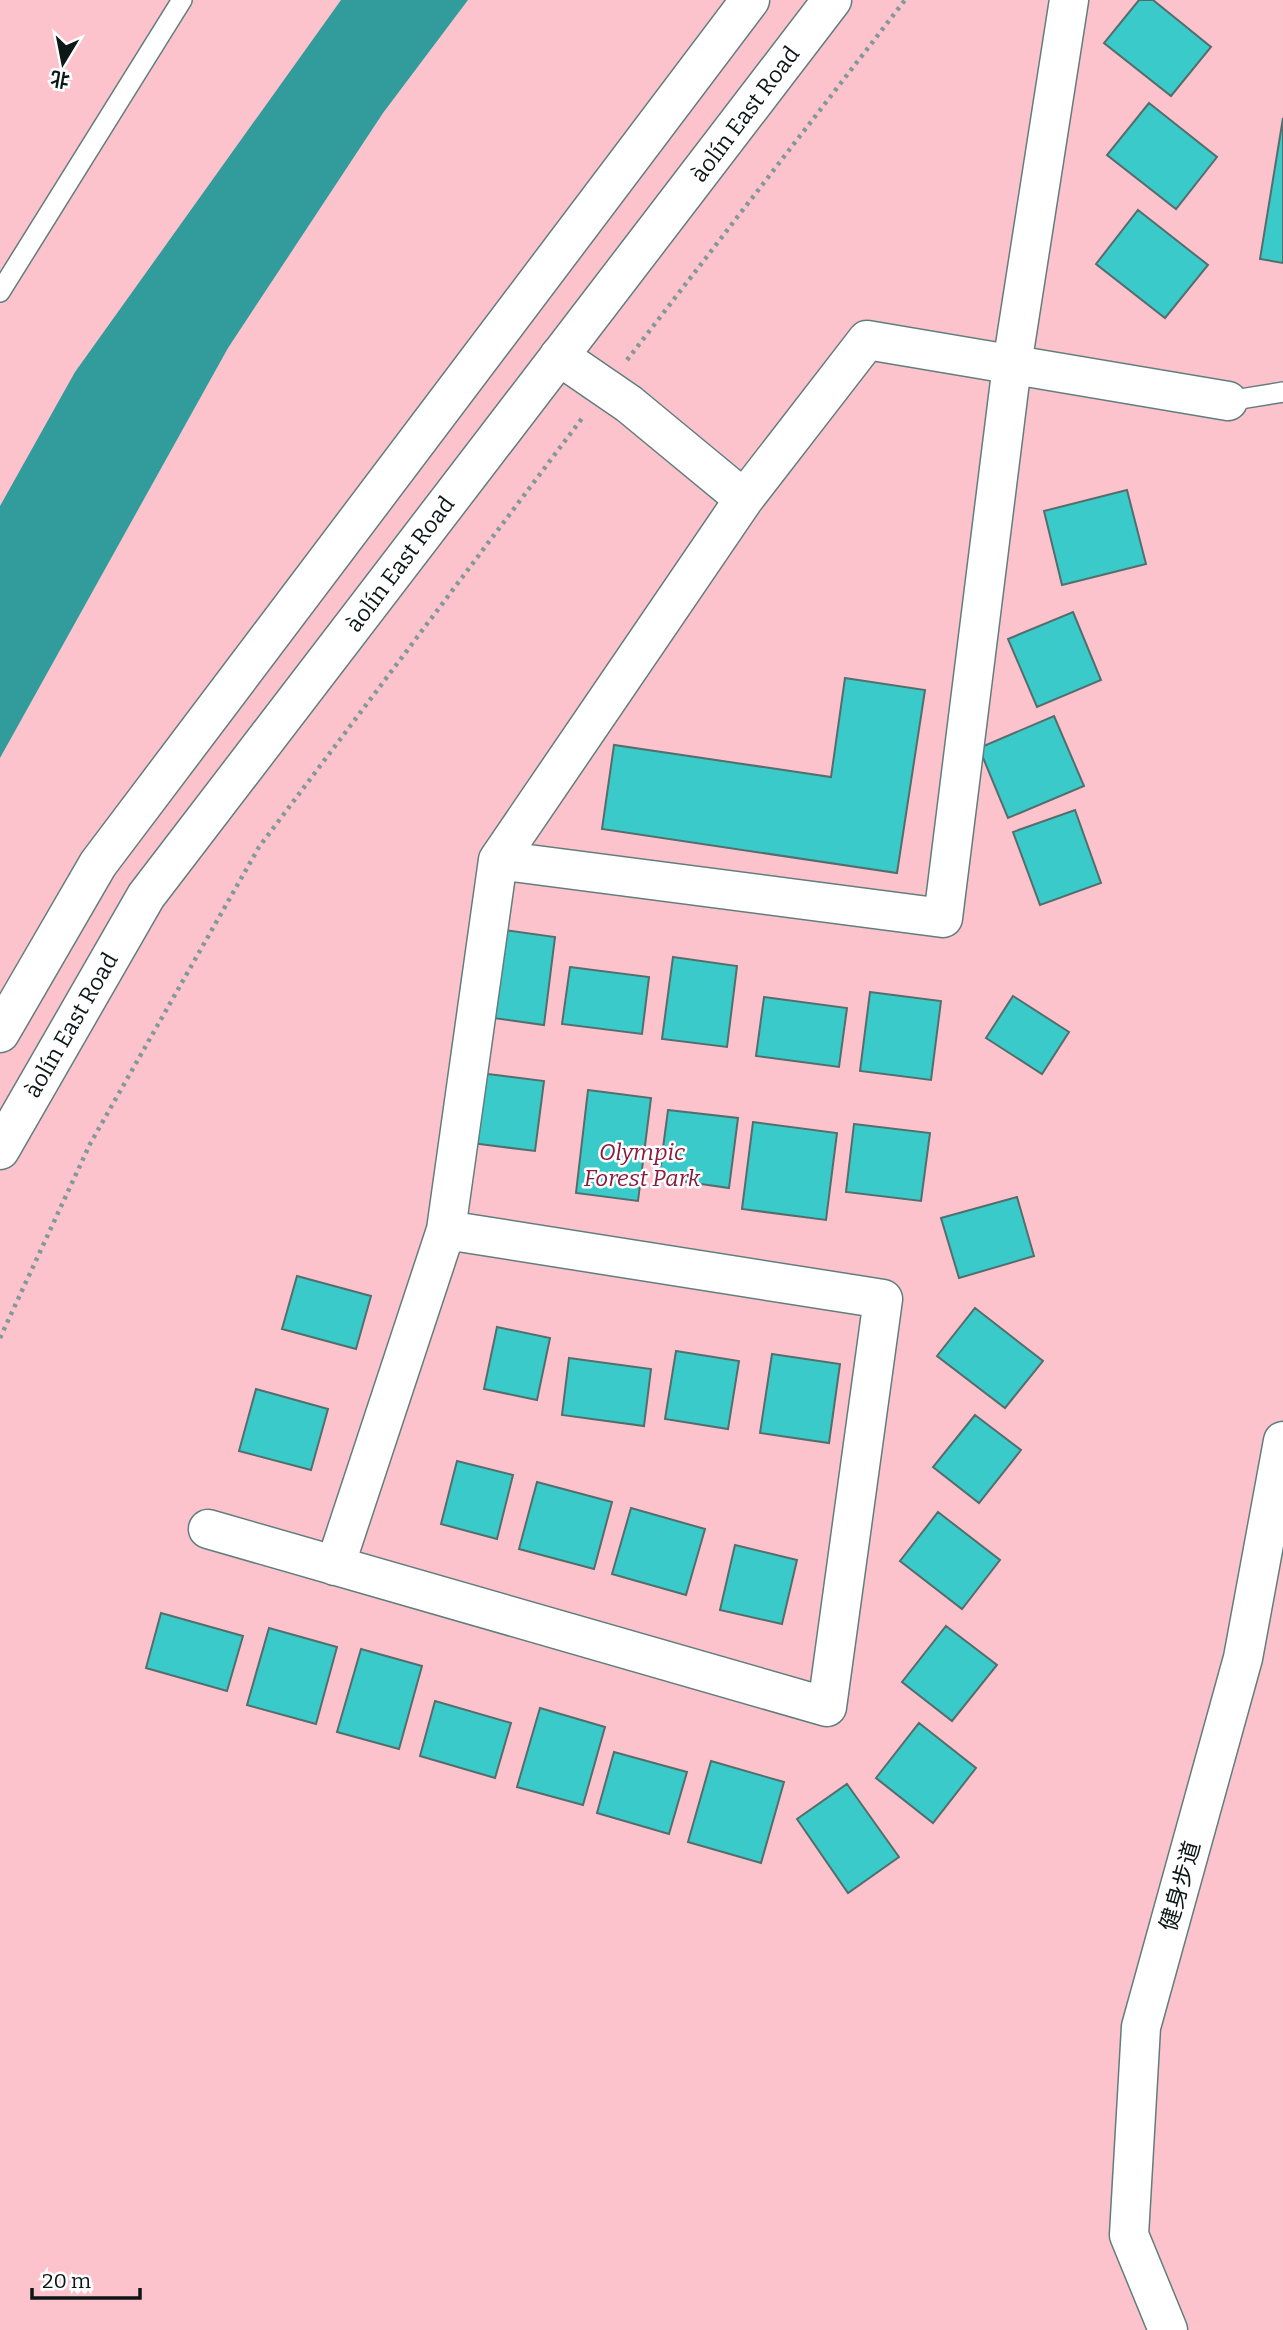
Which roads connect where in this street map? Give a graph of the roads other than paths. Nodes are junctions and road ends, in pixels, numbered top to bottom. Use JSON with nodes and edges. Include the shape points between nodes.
{"nodes":[{"id":1,"x":182,"y":0,"type":"edge"},
{"id":2,"x":750,"y":0,"type":"edge"},
{"id":3,"x":832,"y":0,"type":"edge"},
{"id":4,"x":1069,"y":0,"type":"edge"},
{"id":5,"x":0,"y":292,"type":"edge"},
{"id":6,"x":559,"y":356,"type":"junction"},
{"id":7,"x":1012,"y":365,"type":"junction"},
{"id":8,"x":1283,"y":392,"type":"edge"},
{"id":9,"x":1228,"y":401,"type":"joint"},
{"id":10,"x":744,"y":499,"type":"junction"},
{"id":11,"x":498,"y":860,"type":"junction"},
{"id":12,"x":0,"y":1033,"type":"edge"},
{"id":13,"x":0,"y":1150,"type":"edge"},
{"id":14,"x":446,"y":1230,"type":"junction"},
{"id":15,"x":1283,"y":1441,"type":"edge"},
{"id":16,"x":208,"y":1529,"type":"dead end"},
{"id":17,"x":335,"y":1566,"type":"junction"},
{"id":18,"x":1168,"y":2330,"type":"edge"}],
"edges":[{"from":1,"to":5,"type":"lane"},
{"from":2,"to":12,"type":"street","via":[[99,864]]},
{"from":3,"to":6,"type":"street","name":"àolín East Road"},
{"from":4,"to":7,"type":"street"},
{"from":6,"to":10,"type":"street","via":[[629,404]]},
{"from":6,"to":13,"type":"street","name":"àolín East Road","via":[[146,896]]},
{"from":7,"to":9,"type":"street"},
{"from":7,"to":10,"type":"street","via":[[867,340]]},
{"from":7,"to":11,"type":"street","via":[[943,918]]},
{"from":8,"to":9,"type":"lane"},
{"from":10,"to":11,"type":"street"},
{"from":11,"to":14,"type":"street"},
{"from":14,"to":17,"type":"street"},
{"from":14,"to":17,"type":"street","via":[[883,1299],[827,1707]]},
{"from":15,"to":18,"type":"street","name":"健身步道","via":[[1244,1658],[1141,2027],[1129,2235]]},
{"from":16,"to":17,"type":"street"}]}
